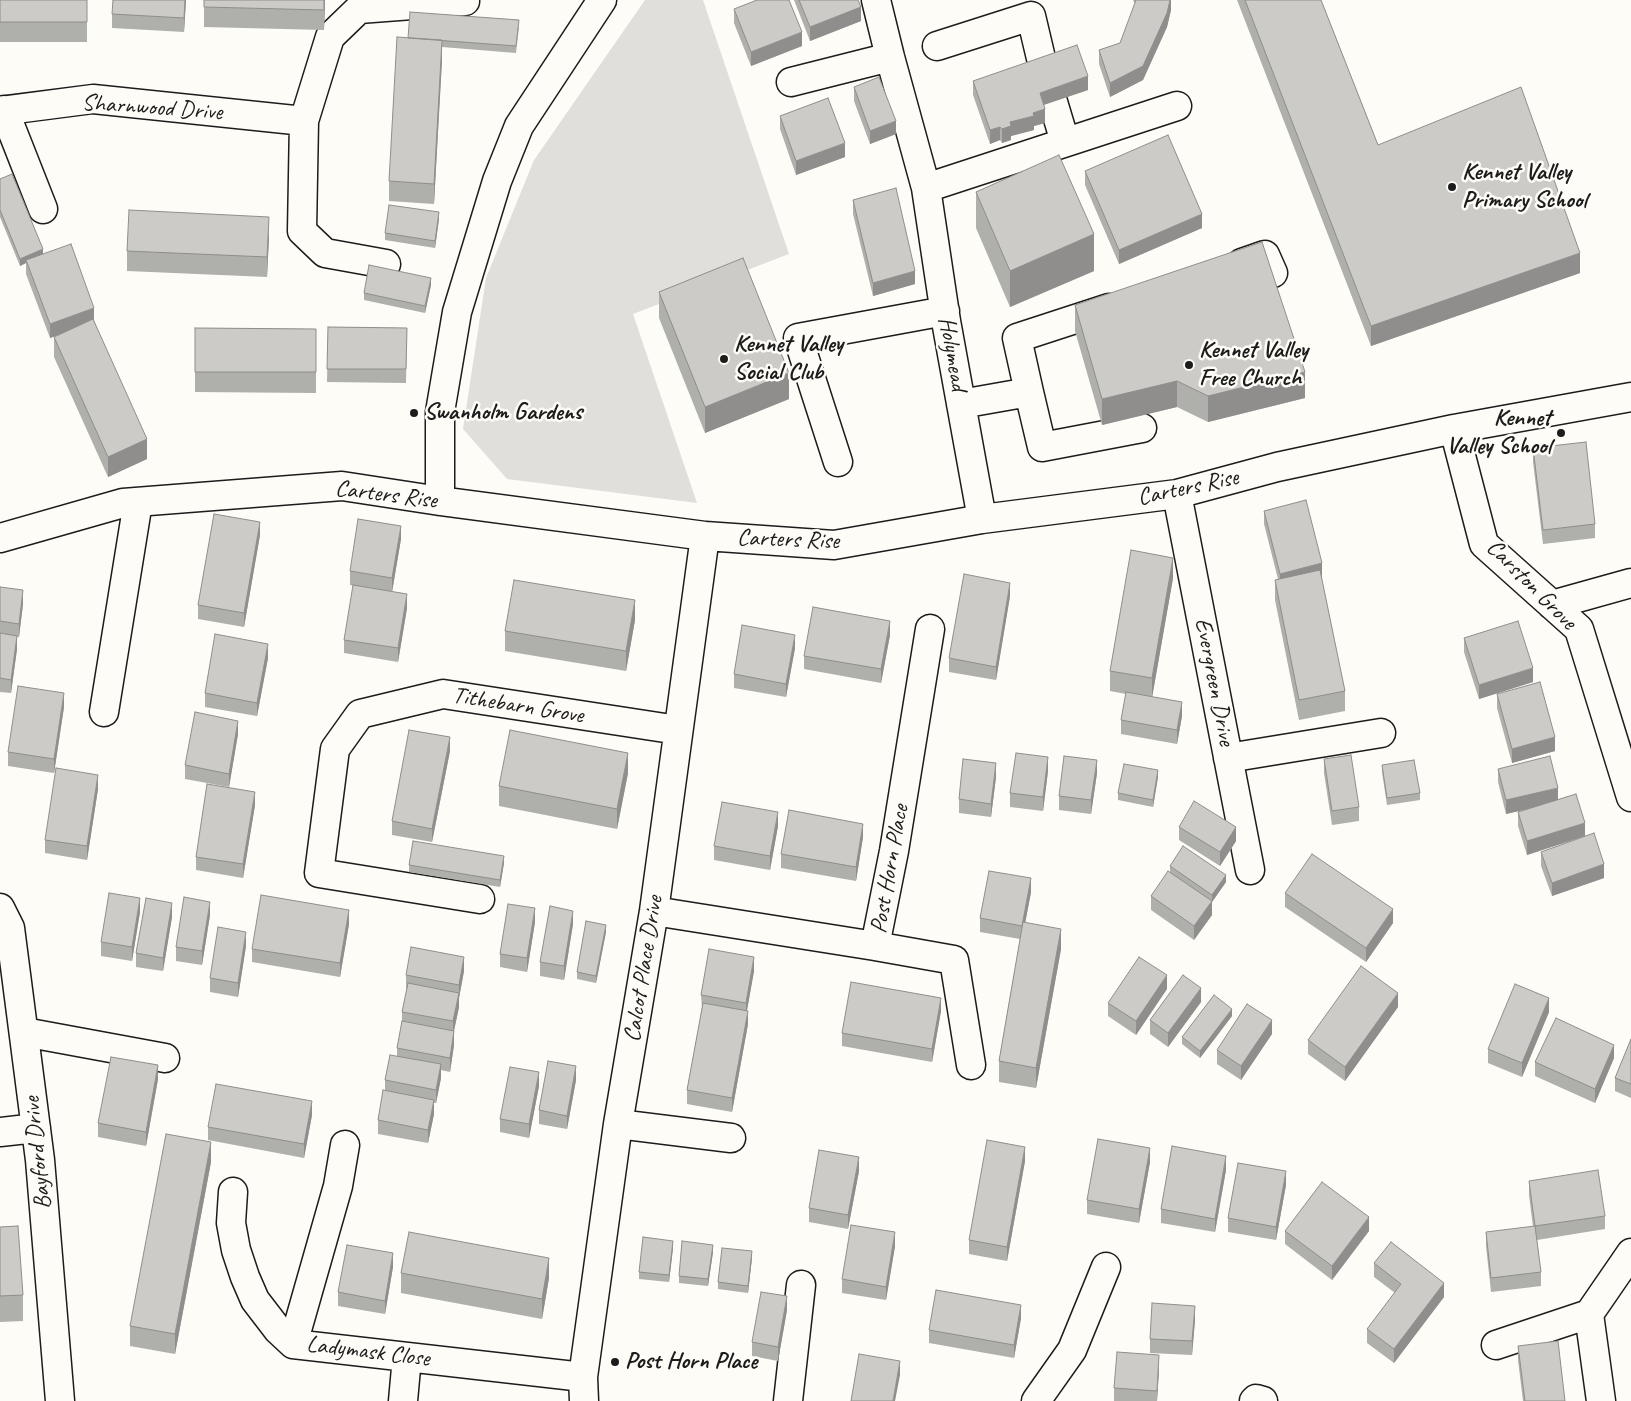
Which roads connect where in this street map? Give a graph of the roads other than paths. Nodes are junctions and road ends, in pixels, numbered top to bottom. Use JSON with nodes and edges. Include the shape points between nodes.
{"nodes":[{"id":1,"x":602,"y":0,"type":"edge"},
{"id":2,"x":876,"y":0,"type":"edge"},
{"id":3,"x":465,"y":1,"type":"edge"},
{"id":4,"x":937,"y":46,"type":"dead end"},
{"id":5,"x":890,"y":57,"type":"junction"},
{"id":6,"x":1044,"y":71,"type":"edge"},
{"id":7,"x":791,"y":82,"type":"dead end"},
{"id":8,"x":1053,"y":102,"type":"edge"},
{"id":9,"x":1177,"y":106,"type":"dead end"},
{"id":10,"x":2,"y":110,"type":"edge"},
{"id":11,"x":304,"y":121,"type":"junction"},
{"id":12,"x":1066,"y":142,"type":"junction"},
{"id":13,"x":926,"y":188,"type":"junction"},
{"id":14,"x":44,"y":209,"type":"dead end"},
{"id":15,"x":386,"y":264,"type":"dead end"},
{"id":16,"x":1219,"y":270,"type":"edge"},
{"id":17,"x":1273,"y":273,"type":"edge"},
{"id":18,"x":1136,"y":298,"type":"edge"},
{"id":19,"x":945,"y":311,"type":"junction"},
{"id":20,"x":1029,"y":392,"type":"junction"},
{"id":21,"x":1631,"y":397,"type":"edge"},
{"id":22,"x":961,"y":404,"type":"junction"},
{"id":23,"x":1142,"y":428,"type":"dead end"},
{"id":24,"x":1454,"y":429,"type":"junction"},
{"id":25,"x":838,"y":462,"type":"dead end"},
{"id":26,"x":1178,"y":494,"type":"junction"},
{"id":27,"x":440,"y":501,"type":"junction"},
{"id":28,"x":138,"y":502,"type":"junction"},
{"id":29,"x":982,"y":519,"type":"junction"},
{"id":30,"x":705,"y":536,"type":"junction"},
{"id":31,"x":0,"y":538,"type":"edge"},
{"id":32,"x":1631,"y":583,"type":"edge"},
{"id":33,"x":1552,"y":605,"type":"junction"},
{"id":34,"x":930,"y":629,"type":"dead end"},
{"id":35,"x":104,"y":712,"type":"dead end"},
{"id":36,"x":678,"y":730,"type":"junction"},
{"id":37,"x":1381,"y":733,"type":"dead end"},
{"id":38,"x":1228,"y":758,"type":"junction"},
{"id":39,"x":1631,"y":797,"type":"edge"},
{"id":40,"x":1250,"y":870,"type":"dead end"},
{"id":41,"x":480,"y":899,"type":"dead end"},
{"id":42,"x":0,"y":908,"type":"edge"},
{"id":43,"x":654,"y":911,"type":"junction"},
{"id":44,"x":875,"y":946,"type":"junction"},
{"id":45,"x":24,"y":1032,"type":"junction"},
{"id":46,"x":165,"y":1058,"type":"dead end"},
{"id":47,"x":971,"y":1065,"type":"dead end"},
{"id":48,"x":618,"y":1124,"type":"junction"},
{"id":49,"x":36,"y":1128,"type":"junction"},
{"id":50,"x":0,"y":1132,"type":"edge"},
{"id":51,"x":731,"y":1138,"type":"dead end"},
{"id":52,"x":344,"y":1145,"type":"dead end"},
{"id":53,"x":233,"y":1192,"type":"dead end"},
{"id":54,"x":1631,"y":1253,"type":"edge"},
{"id":55,"x":1106,"y":1267,"type":"dead end"},
{"id":56,"x":801,"y":1285,"type":"dead end"},
{"id":57,"x":1589,"y":1314,"type":"junction"},
{"id":58,"x":293,"y":1344,"type":"junction"},
{"id":59,"x":1496,"y":1345,"type":"dead end"},
{"id":60,"x":407,"y":1357,"type":"junction"},
{"id":61,"x":584,"y":1389,"type":"edge"},
{"id":62,"x":60,"y":1401,"type":"edge"},
{"id":63,"x":403,"y":1401,"type":"edge"},
{"id":64,"x":788,"y":1401,"type":"edge"},
{"id":65,"x":1036,"y":1401,"type":"edge"},
{"id":66,"x":1254,"y":1401,"type":"edge"},
{"id":67,"x":1263,"y":1401,"type":"edge"},
{"id":68,"x":1601,"y":1401,"type":"edge"}],
"edges":[{"from":1,"to":27,"type":"street","via":[[519,126],[497,181],[456,312],[440,412]]},
{"from":2,"to":5,"type":"street","name":"Holymead"},
{"from":3,"to":11,"type":"street","via":[[359,9],[330,36]]},
{"from":4,"to":6,"type":"street","via":[[1031,16]]},
{"from":5,"to":7,"type":"street"},
{"from":5,"to":13,"type":"street","name":"Holymead"},
{"from":8,"to":12,"type":"street"},
{"from":9,"to":12,"type":"street"},
{"from":10,"to":11,"type":"street","name":"Sharnwood Drive","via":[[94,99]]},
{"from":10,"to":14,"type":"street"},
{"from":11,"to":15,"type":"street","via":[[302,231],[325,253]]},
{"from":12,"to":13,"type":"street"},
{"from":13,"to":19,"type":"street","name":"Holymead"},
{"from":16,"to":17,"type":"street","via":[[1265,255]]},
{"from":18,"to":20,"type":"street","via":[[1017,338]]},
{"from":19,"to":22,"type":"street","name":"Holymead"},
{"from":19,"to":25,"type":"street","via":[[798,338]]},
{"from":20,"to":22,"type":"street"},
{"from":20,"to":23,"type":"street","via":[[1042,447]]},
{"from":21,"to":24,"type":"street","name":"Carters Rise"},
{"from":22,"to":29,"type":"street","name":"Holymead"},
{"from":24,"to":26,"type":"street","name":"Carters Rise","via":[[1276,468]]},
{"from":24,"to":33,"type":"street","name":"Carston Grove","via":[[1484,544]]},
{"from":26,"to":29,"type":"street","name":"Carters Rise"},
{"from":26,"to":38,"type":"street","name":"Evergreen Drive"},
{"from":27,"to":28,"type":"street","name":"Carters Rise","via":[[342,486]]},
{"from":27,"to":30,"type":"street","name":"Carters Rise"},
{"from":28,"to":31,"type":"street","name":"Carters Rise","via":[[123,503]]},
{"from":28,"to":35,"type":"street"},
{"from":29,"to":30,"type":"street","name":"Carters Rise","via":[[834,545]]},
{"from":30,"to":36,"type":"street","name":"Calcot Place Drive"},
{"from":32,"to":33,"type":"street"},
{"from":33,"to":39,"type":"street","name":"Carston Grove","via":[[1579,629]]},
{"from":34,"to":44,"type":"street","name":"Post Horn Place"},
{"from":36,"to":41,"type":"street","name":"Tithebarn Grove","via":[[443,694],[360,714],[335,749],[319,874]]},
{"from":36,"to":43,"type":"street","name":"Calcot Place Drive"},
{"from":37,"to":38,"type":"street"},
{"from":38,"to":40,"type":"street","name":"Evergreen Drive"},
{"from":42,"to":45,"type":"street","name":"Bayford Drive","via":[[10,928]]},
{"from":43,"to":44,"type":"street","name":"Post Horn Place"},
{"from":43,"to":48,"type":"street","name":"Calcot Place Drive"},
{"from":44,"to":47,"type":"street","via":[[954,960]]},
{"from":45,"to":46,"type":"street"},
{"from":45,"to":49,"type":"street","name":"Bayford Drive"},
{"from":48,"to":51,"type":"street"},
{"from":48,"to":61,"type":"street","name":"Calcot Place Drive"},
{"from":49,"to":50,"type":"street"},
{"from":49,"to":62,"type":"street","name":"Bayford Drive"},
{"from":52,"to":58,"type":"street","via":[[338,1186]]},
{"from":53,"to":58,"type":"street","name":"Ladymask Close","via":[[231,1223],[245,1277],[255,1300]]},
{"from":54,"to":57,"type":"street"},
{"from":55,"to":65,"type":"street","via":[[1072,1350]]},
{"from":56,"to":64,"type":"street"},
{"from":57,"to":59,"type":"street"},
{"from":57,"to":68,"type":"street"},
{"from":58,"to":60,"type":"street","name":"Ladymask Close"},
{"from":60,"to":61,"type":"street","name":"Ladymask Close"},
{"from":60,"to":63,"type":"street"},
{"from":66,"to":67,"type":"street"}]}
